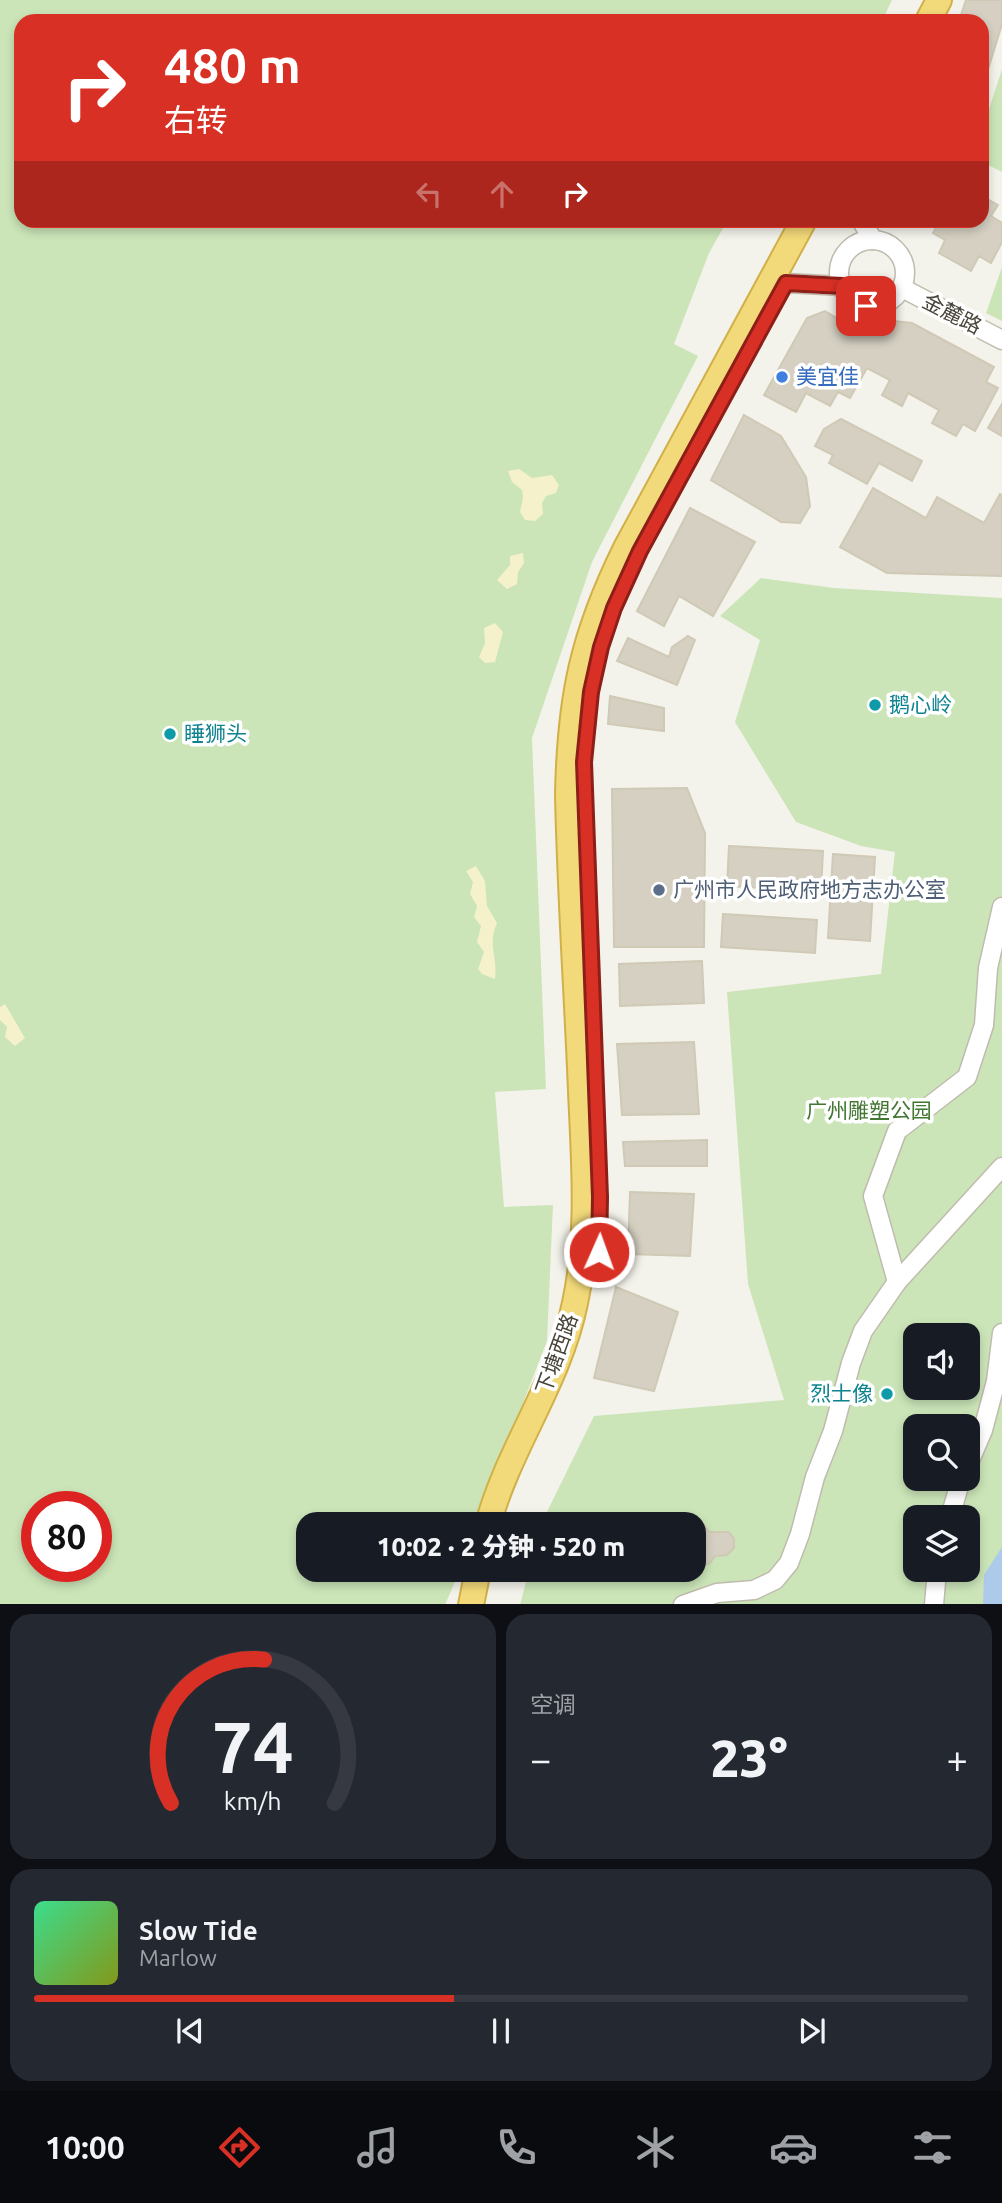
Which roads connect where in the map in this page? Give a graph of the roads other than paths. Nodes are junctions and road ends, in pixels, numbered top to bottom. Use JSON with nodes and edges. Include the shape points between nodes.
{"nodes":[{"id":1,"x":800,"y":228,"type":"edge"},
{"id":2,"x":816,"y":228,"type":"edge"},
{"id":3,"x":866,"y":228,"type":"edge"},
{"id":4,"x":873,"y":240,"type":"junction"},
{"id":5,"x":786,"y":283,"type":"junction"},
{"id":6,"x":842,"y":286,"type":"junction"},
{"id":7,"x":902,"y":288,"type":"junction"},
{"id":8,"x":1002,"y":340,"type":"edge"},
{"id":9,"x":1002,"y":907,"type":"edge"},
{"id":10,"x":1002,"y":1167,"type":"edge"},
{"id":11,"x":897,"y":1282,"type":"junction"},
{"id":12,"x":1002,"y":1333,"type":"edge"},
{"id":13,"x":980,"y":1437,"type":"edge"},
{"id":14,"x":492,"y":1512,"type":"edge"},
{"id":15,"x":509,"y":1512,"type":"edge"},
{"id":16,"x":476,"y":1582,"type":"edge"},
{"id":17,"x":491,"y":1582,"type":"edge"},
{"id":18,"x":936,"y":1582,"type":"edge"},
{"id":19,"x":471,"y":1604,"type":"edge"},
{"id":20,"x":488,"y":1604,"type":"edge"},
{"id":21,"x":686,"y":1604,"type":"edge"},
{"id":22,"x":934,"y":1604,"type":"edge"}],
"edges":[{"from":1,"to":14,"type":"highway","name":"下塘西路","via":[[626,548],[602,597],[581,662],[570,734],[568,794],[584,1174],[583,1257],[563,1350],[507,1469]]},
{"from":2,"to":5,"type":"highway","name":"下塘西路"},
{"from":3,"to":4,"type":"street"},
{"from":4,"to":6,"type":"street","via":[[845,255],[840,264]]},
{"from":4,"to":7,"type":"street","via":[[894,248],[901,257]]},
{"from":5,"to":6,"type":"street"},
{"from":5,"to":15,"type":"highway","name":"下塘西路","via":[[636,559],[611,617],[595,671],[584,762],[600,1197],[597,1273],[576,1356]]},
{"from":6,"to":7,"type":"street","via":[[866,306],[887,303]]},
{"from":7,"to":8,"type":"street","name":"金麓路"},
{"from":9,"to":11,"type":"street","via":[[988,968],[984,1025],[967,1076],[897,1131],[873,1196]]},
{"from":10,"to":11,"type":"street"},
{"from":11,"to":21,"type":"street","via":[[863,1331],[789,1563],[775,1580],[754,1590],[717,1593]]},
{"from":12,"to":13,"type":"street","via":[[996,1381]]},
{"from":16,"to":19,"type":"highway"},
{"from":17,"to":20,"type":"highway"},
{"from":18,"to":22,"type":"street"}]}
